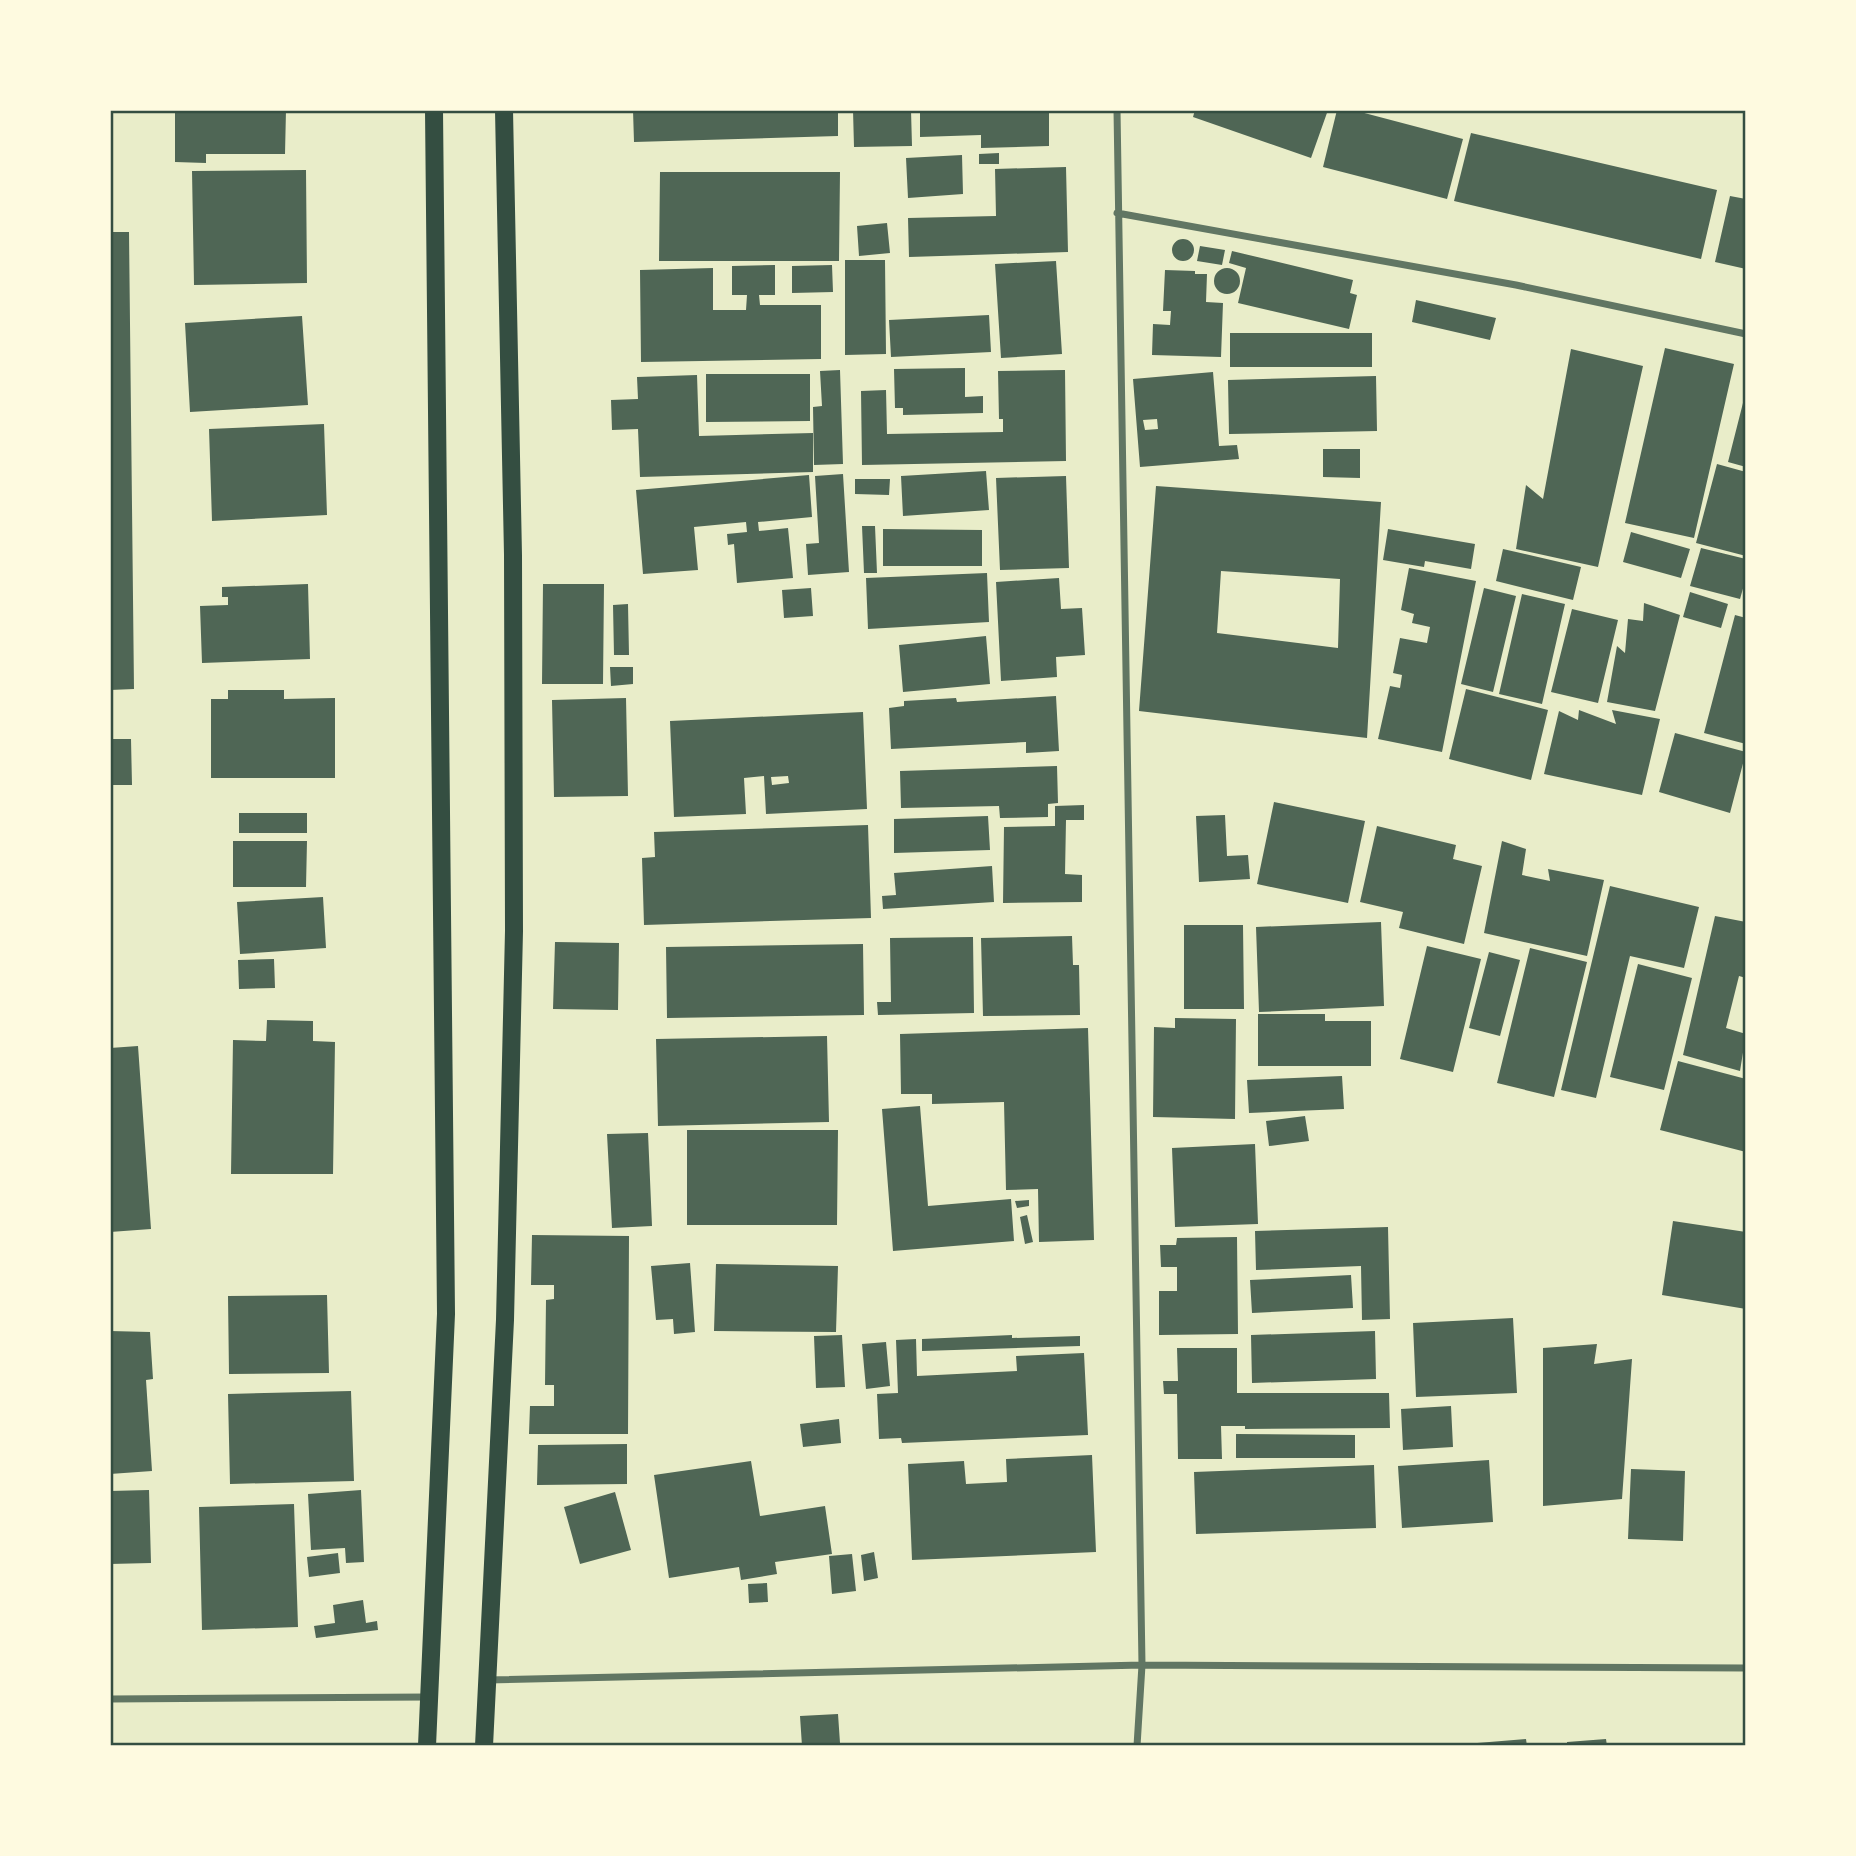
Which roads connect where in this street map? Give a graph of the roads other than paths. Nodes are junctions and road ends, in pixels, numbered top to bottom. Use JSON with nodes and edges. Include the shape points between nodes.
{"nodes":[{"id":1,"x":434,"y":110,"type":"edge"},
{"id":2,"x":504,"y":110,"type":"edge"},
{"id":3,"x":1117,"y":110,"type":"edge"},
{"id":4,"x":1117,"y":213,"type":"junction"},
{"id":5,"x":1746,"y":334,"type":"edge"},
{"id":6,"x":1142,"y":1665,"type":"junction"},
{"id":7,"x":1746,"y":1668,"type":"edge"},
{"id":8,"x":488,"y":1680,"type":"junction"},
{"id":9,"x":429,"y":1697,"type":"junction"},
{"id":10,"x":110,"y":1699,"type":"edge"},
{"id":11,"x":427,"y":1746,"type":"edge"},
{"id":12,"x":484,"y":1746,"type":"edge"},
{"id":13,"x":1136,"y":1746,"type":"edge"}],
"edges":[{"from":1,"to":9,"type":"main road","via":[[446,1314]]},
{"from":2,"to":8,"type":"main road","via":[[514,931],[505,1320]]},
{"from":3,"to":4,"type":"street"},
{"from":4,"to":5,"type":"street","via":[[1516,285]]},
{"from":4,"to":6,"type":"street"},
{"from":6,"to":7,"type":"street"},
{"from":6,"to":8,"type":"street"},
{"from":6,"to":13,"type":"street"},
{"from":8,"to":12,"type":"main road"},
{"from":9,"to":10,"type":"street"},
{"from":9,"to":11,"type":"main road"}]}
